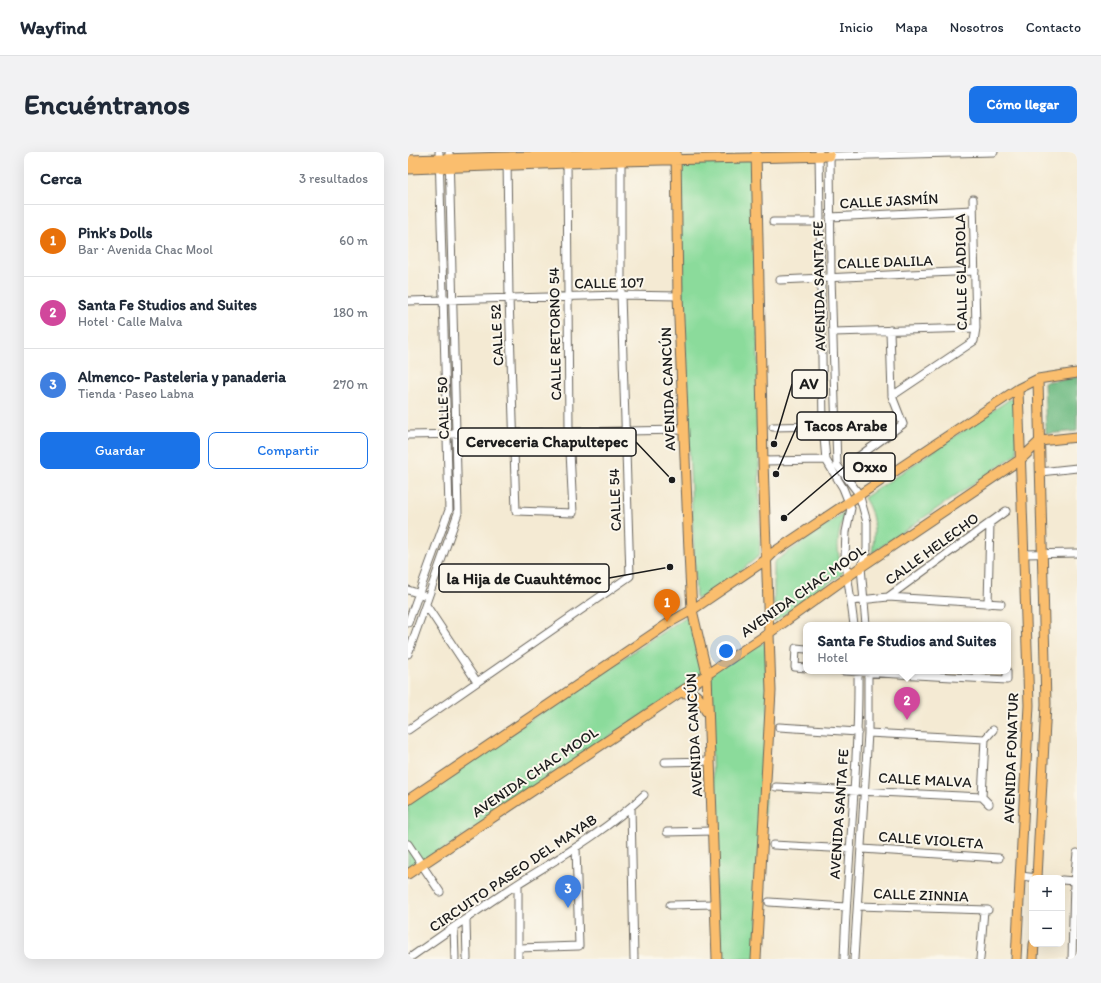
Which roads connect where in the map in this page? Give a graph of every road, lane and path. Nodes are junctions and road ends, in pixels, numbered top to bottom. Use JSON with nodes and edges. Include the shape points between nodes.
{"nodes":[{"id":1,"x":670,"y":152,"type":"edge"},
{"id":2,"x":994,"y":152,"type":"edge"},
{"id":3,"x":917,"y":153,"type":"edge"},
{"id":4,"x":819,"y":154,"type":"edge"},
{"id":5,"x":830,"y":154,"type":"edge"},
{"id":6,"x":756,"y":155,"type":"edge"},
{"id":7,"x":604,"y":156,"type":"edge"},
{"id":8,"x":676,"y":156,"type":"edge"},
{"id":9,"x":621,"y":157,"type":"junction"},
{"id":10,"x":439,"y":159,"type":"edge"},
{"id":11,"x":449,"y":159,"type":"edge"},
{"id":12,"x":567,"y":159,"type":"junction"},
{"id":13,"x":408,"y":160,"type":"edge"},
{"id":14,"x":507,"y":161,"type":"junction"},
{"id":15,"x":408,"y":169,"type":"edge"},
{"id":16,"x":973,"y":199,"type":"dead end"},
{"id":17,"x":973,"y":210,"type":"junction"},
{"id":18,"x":830,"y":216,"type":"junction"},
{"id":19,"x":773,"y":222,"type":"dead end"},
{"id":20,"x":820,"y":222,"type":"junction"},
{"id":21,"x":975,"y":271,"type":"junction"},
{"id":22,"x":820,"y":277,"type":"junction"},
{"id":23,"x":831,"y":277,"type":"junction"},
{"id":24,"x":780,"y":280,"type":"dead end"},
{"id":25,"x":622,"y":295,"type":"junction"},
{"id":26,"x":678,"y":296,"type":"junction"},
{"id":27,"x":567,"y":297,"type":"junction"},
{"id":28,"x":509,"y":298,"type":"junction"},
{"id":29,"x":444,"y":300,"type":"junction"},
{"id":30,"x":452,"y":300,"type":"junction"},
{"id":31,"x":408,"y":301,"type":"edge"},
{"id":32,"x":976,"y":328,"type":"junction"},
{"id":33,"x":890,"y":330,"type":"junction"},
{"id":34,"x":833,"y":332,"type":"junction"},
{"id":35,"x":1077,"y":373,"type":"edge"},
{"id":36,"x":1038,"y":379,"type":"junction"},
{"id":37,"x":1018,"y":389,"type":"junction"},
{"id":38,"x":892,"y":396,"type":"junction"},
{"id":39,"x":822,"y":426,"type":"junction"},
{"id":40,"x":773,"y":427,"type":"dead end"},
{"id":41,"x":683,"y":430,"type":"junction"},
{"id":42,"x":569,"y":431,"type":"junction"},
{"id":43,"x":626,"y":431,"type":"junction"},
{"id":44,"x":515,"y":432,"type":"junction"},
{"id":45,"x":448,"y":433,"type":"junction"},
{"id":46,"x":457,"y":433,"type":"junction"},
{"id":47,"x":408,"y":434,"type":"edge"},
{"id":48,"x":1077,"y":437,"type":"edge"},
{"id":49,"x":1040,"y":441,"type":"junction"},
{"id":50,"x":858,"y":457,"type":"dead end"},
{"id":51,"x":826,"y":460,"type":"junction"},
{"id":52,"x":1021,"y":460,"type":"junction"},
{"id":53,"x":763,"y":461,"type":"junction"},
{"id":54,"x":1077,"y":468,"type":"edge"},
{"id":55,"x":1040,"y":472,"type":"junction"},
{"id":56,"x":859,"y":494,"type":"junction"},
{"id":57,"x":849,"y":502,"type":"junction"},
{"id":58,"x":516,"y":511,"type":"joint"},
{"id":59,"x":1006,"y":511,"type":"dead end"},
{"id":60,"x":990,"y":522,"type":"junction"},
{"id":61,"x":1077,"y":553,"type":"edge"},
{"id":62,"x":769,"y":554,"type":"junction"},
{"id":63,"x":1024,"y":554,"type":"junction"},
{"id":64,"x":1042,"y":554,"type":"junction"},
{"id":65,"x":861,"y":567,"type":"junction"},
{"id":66,"x":847,"y":577,"type":"junction"},
{"id":67,"x":408,"y":590,"type":"edge"},
{"id":68,"x":419,"y":593,"type":"junction"},
{"id":69,"x":428,"y":596,"type":"junction"},
{"id":70,"x":864,"y":598,"type":"junction"},
{"id":71,"x":888,"y":598,"type":"junction"},
{"id":72,"x":851,"y":601,"type":"junction"},
{"id":73,"x":988,"y":604,"type":"junction"},
{"id":74,"x":1001,"y":604,"type":"dead end"},
{"id":75,"x":426,"y":605,"type":"junction"},
{"id":76,"x":692,"y":610,"type":"junction"},
{"id":77,"x":854,"y":622,"type":"edge"},
{"id":78,"x":866,"y":622,"type":"edge"},
{"id":79,"x":408,"y":623,"type":"edge"},
{"id":80,"x":769,"y":633,"type":"junction"},
{"id":81,"x":803,"y":649,"type":"edge"},
{"id":82,"x":408,"y":654,"type":"edge"},
{"id":83,"x":803,"y":668,"type":"edge"},
{"id":84,"x":707,"y":674,"type":"junction"},
{"id":85,"x":858,"y":674,"type":"edge"},
{"id":86,"x":868,"y":674,"type":"edge"},
{"id":87,"x":937,"y":674,"type":"edge"},
{"id":88,"x":1007,"y":674,"type":"edge"},
{"id":89,"x":477,"y":682,"type":"junction"},
{"id":90,"x":677,"y":693,"type":"junction"},
{"id":91,"x":1046,"y":704,"type":"junction"},
{"id":92,"x":1029,"y":705,"type":"junction"},
{"id":93,"x":708,"y":717,"type":"junction"},
{"id":94,"x":779,"y":727,"type":"dead end"},
{"id":95,"x":408,"y":730,"type":"edge"},
{"id":96,"x":993,"y":730,"type":"dead end"},
{"id":97,"x":858,"y":732,"type":"junction"},
{"id":98,"x":868,"y":733,"type":"junction"},
{"id":99,"x":985,"y":739,"type":"junction"},
{"id":100,"x":710,"y":761,"type":"junction"},
{"id":101,"x":665,"y":762,"type":"dead end"},
{"id":102,"x":776,"y":787,"type":"dead end"},
{"id":103,"x":853,"y":790,"type":"junction"},
{"id":104,"x":865,"y":790,"type":"junction"},
{"id":105,"x":644,"y":795,"type":"dead end"},
{"id":106,"x":982,"y":797,"type":"junction"},
{"id":107,"x":408,"y":800,"type":"edge"},
{"id":108,"x":989,"y":804,"type":"dead end"},
{"id":109,"x":631,"y":808,"type":"junction"},
{"id":110,"x":713,"y":831,"type":"junction"},
{"id":111,"x":667,"y":832,"type":"dead end"},
{"id":112,"x":408,"y":844,"type":"edge"},
{"id":113,"x":773,"y":845,"type":"dead end"},
{"id":114,"x":576,"y":847,"type":"junction"},
{"id":115,"x":850,"y":849,"type":"junction"},
{"id":116,"x":862,"y":849,"type":"junction"},
{"id":117,"x":1077,"y":855,"type":"edge"},
{"id":118,"x":999,"y":858,"type":"dead end"},
{"id":119,"x":422,"y":864,"type":"junction"},
{"id":120,"x":408,"y":874,"type":"edge"},
{"id":121,"x":1038,"y":875,"type":"edge"},
{"id":122,"x":1020,"y":876,"type":"junction"},
{"id":123,"x":1029,"y":877,"type":"edge"},
{"id":124,"x":1065,"y":880,"type":"edge"},
{"id":125,"x":1075,"y":882,"type":"edge"},
{"id":126,"x":518,"y":884,"type":"junction"},
{"id":127,"x":440,"y":892,"type":"dead end"},
{"id":128,"x":768,"y":902,"type":"dead end"},
{"id":129,"x":715,"y":904,"type":"junction"},
{"id":130,"x":670,"y":905,"type":"dead end"},
{"id":131,"x":858,"y":906,"type":"junction"},
{"id":132,"x":846,"y":907,"type":"junction"},
{"id":133,"x":466,"y":920,"type":"junction"},
{"id":134,"x":454,"y":927,"type":"junction"},
{"id":135,"x":1034,"y":947,"type":"edge"},
{"id":136,"x":518,"y":948,"type":"junction"},
{"id":137,"x":408,"y":959,"type":"edge"},
{"id":138,"x":455,"y":959,"type":"edge"},
{"id":139,"x":467,"y":959,"type":"edge"},
{"id":140,"x":518,"y":959,"type":"edge"},
{"id":141,"x":634,"y":959,"type":"edge"},
{"id":142,"x":717,"y":959,"type":"edge"},
{"id":143,"x":756,"y":959,"type":"edge"},
{"id":144,"x":844,"y":959,"type":"edge"},
{"id":145,"x":854,"y":959,"type":"edge"},
{"id":146,"x":980,"y":959,"type":"edge"},
{"id":147,"x":1016,"y":959,"type":"edge"},
{"id":148,"x":1033,"y":959,"type":"edge"},
{"id":149,"x":1072,"y":959,"type":"edge"}],
"edges":[{"from":1,"to":9,"type":"main road"},
{"from":2,"to":3,"type":"street"},
{"from":3,"to":5,"type":"street"},
{"from":4,"to":5,"type":"main road"},
{"from":4,"to":6,"type":"main road"},
{"from":4,"to":20,"type":"street","name":"AVENIDA SANTA FE"},
{"from":5,"to":18,"type":"street","name":"AVENIDA SANTA FE"},
{"from":6,"to":8,"type":"main road"},
{"from":6,"to":53,"type":"main road"},
{"from":7,"to":9,"type":"main road"},
{"from":7,"to":12,"type":"main road"},
{"from":8,"to":9,"type":"main road"},
{"from":8,"to":26,"type":"main road","name":"AVENIDA CANCÚN"},
{"from":9,"to":25,"type":"street","name":"CALLE 54"},
{"from":10,"to":11,"type":"main road"},
{"from":10,"to":13,"type":"main road"},
{"from":10,"to":15,"type":"main road"},
{"from":10,"to":29,"type":"street","name":"CALLE 50"},
{"from":11,"to":14,"type":"main road"},
{"from":11,"to":30,"type":"street","name":"CALLE 50"},
{"from":12,"to":14,"type":"main road"},
{"from":12,"to":27,"type":"street","name":"CALLE RETORNO 54"},
{"from":14,"to":28,"type":"street","name":"CALLE 52"},
{"from":16,"to":17,"type":"street","name":"CALLE GLADIOLA"},
{"from":17,"to":18,"type":"street","name":"CALLE JASMÍN"},
{"from":17,"to":21,"type":"street","name":"CALLE GLADIOLA"},
{"from":18,"to":23,"type":"street","name":"AVENIDA SANTA FE"},
{"from":19,"to":20,"type":"street"},
{"from":20,"to":22,"type":"street","name":"AVENIDA SANTA FE"},
{"from":21,"to":23,"type":"street","name":"CALLE DALILA"},
{"from":21,"to":32,"type":"street","name":"CALLE GLADIOLA"},
{"from":22,"to":23,"type":"street","name":"CALLE DALILA"},
{"from":22,"to":24,"type":"street","name":"CALLE DALILA"},
{"from":22,"to":39,"type":"street","name":"AVENIDA SANTA FE"},
{"from":23,"to":34,"type":"street","name":"AVENIDA SANTA FE"},
{"from":25,"to":26,"type":"street","name":"CALLE 107"},
{"from":25,"to":27,"type":"street","name":"CALLE 107"},
{"from":25,"to":43,"type":"street","name":"CALLE 54"},
{"from":26,"to":41,"type":"main road","name":"AVENIDA CANCÚN"},
{"from":27,"to":28,"type":"street","name":"CALLE 107"},
{"from":27,"to":42,"type":"street","name":"CALLE RETORNO 54"},
{"from":28,"to":30,"type":"street","name":"CALLE 107"},
{"from":28,"to":44,"type":"street","name":"CALLE 52"},
{"from":29,"to":30,"type":"street","name":"CALLE 107"},
{"from":29,"to":31,"type":"street","name":"CALLE 107"},
{"from":29,"to":45,"type":"street","name":"CALLE 50"},
{"from":30,"to":46,"type":"street","name":"CALLE 50"},
{"from":32,"to":33,"type":"street"},
{"from":32,"to":38,"type":"street","name":"CALLE GLADIOLA","via":[[976,336],[971,344]]},
{"from":33,"to":34,"type":"street"},
{"from":33,"to":38,"type":"street"},
{"from":34,"to":56,"type":"street","name":"AVENIDA SANTA FE","via":[[837,466]]},
{"from":35,"to":36,"type":"main road"},
{"from":36,"to":37,"type":"main road"},
{"from":36,"to":49,"type":"main road","name":"AVENIDA FONATUR"},
{"from":37,"to":52,"type":"main road","name":"AVENIDA FONATUR"},
{"from":37,"to":56,"type":"main road"},
{"from":38,"to":50,"type":"street","via":[[902,426]]},
{"from":39,"to":40,"type":"street"},
{"from":39,"to":51,"type":"street","name":"AVENIDA SANTA FE"},
{"from":41,"to":43,"type":"street"},
{"from":41,"to":76,"type":"main road","name":"AVENIDA CANCÚN"},
{"from":42,"to":43,"type":"street"},
{"from":42,"to":44,"type":"street"},
{"from":42,"to":58,"type":"street","name":"CALLE RETORNO 54","via":[[573,513]]},
{"from":43,"to":89,"type":"street","name":"CALLE 54","via":[[630,576]]},
{"from":44,"to":46,"type":"street"},
{"from":44,"to":58,"type":"street","name":"CALLE 52"},
{"from":45,"to":46,"type":"street"},
{"from":45,"to":47,"type":"street"},
{"from":45,"to":68,"type":"street","name":"CALLE 50","via":[[449,510]]},
{"from":46,"to":69,"type":"street","name":"CALLE 50","via":[[458,513]]},
{"from":48,"to":49,"type":"main road"},
{"from":49,"to":52,"type":"main road","name":"AVENIDA CHAC MOOL"},
{"from":49,"to":55,"type":"main road","name":"AVENIDA FONATUR"},
{"from":51,"to":53,"type":"street"},
{"from":51,"to":57,"type":"street","name":"AVENIDA SANTA FE"},
{"from":52,"to":63,"type":"main road","name":"AVENIDA FONATUR"},
{"from":52,"to":65,"type":"main road","name":"AVENIDA CHAC MOOL"},
{"from":53,"to":62,"type":"main road"},
{"from":54,"to":55,"type":"street"},
{"from":55,"to":64,"type":"main road","name":"AVENIDA FONATUR"},
{"from":56,"to":57,"type":"main road"},
{"from":56,"to":65,"type":"street","name":"AVENIDA SANTA FE","via":[[868,536],[867,550]]},
{"from":57,"to":62,"type":"main road"},
{"from":57,"to":66,"type":"street","name":"AVENIDA SANTA FE","via":[[850,519],[845,544]]},
{"from":59,"to":60,"type":"street","name":"CALLE HELECHO"},
{"from":60,"to":71,"type":"street","name":"CALLE HELECHO"},
{"from":60,"to":73,"type":"street","name":"CALLE HELECHO"},
{"from":61,"to":64,"type":"street"},
{"from":62,"to":76,"type":"main road"},
{"from":62,"to":80,"type":"main road"},
{"from":63,"to":64,"type":"street"},
{"from":63,"to":92,"type":"main road","name":"AVENIDA FONATUR"},
{"from":64,"to":91,"type":"main road","name":"AVENIDA FONATUR"},
{"from":65,"to":66,"type":"main road","name":"AVENIDA CHAC MOOL"},
{"from":65,"to":70,"type":"street","name":"AVENIDA SANTA FE"},
{"from":66,"to":72,"type":"street","name":"AVENIDA SANTA FE"},
{"from":66,"to":80,"type":"main road","name":"AVENIDA CHAC MOOL"},
{"from":67,"to":68,"type":"street"},
{"from":68,"to":69,"type":"street"},
{"from":68,"to":79,"type":"street","name":"CALLE 50"},
{"from":69,"to":75,"type":"street","name":"CALLE 50"},
{"from":70,"to":71,"type":"street","name":"CALLE HELECHO"},
{"from":70,"to":72,"type":"street","name":"CALLE HELECHO"},
{"from":70,"to":78,"type":"street","name":"AVENIDA SANTA FE"},
{"from":71,"to":73,"type":"street","name":"CALLE HELECHO"},
{"from":72,"to":77,"type":"street","name":"AVENIDA SANTA FE"},
{"from":73,"to":74,"type":"street","name":"CALLE HELECHO"},
{"from":75,"to":82,"type":"street","name":"CALLE 50"},
{"from":75,"to":89,"type":"street"},
{"from":76,"to":84,"type":"main road","name":"AVENIDA CANCÚN"},
{"from":76,"to":107,"type":"main road"},
{"from":80,"to":84,"type":"main road","name":"AVENIDA CHAC MOOL"},
{"from":80,"to":143,"type":"main road","via":[[771,691]]},
{"from":81,"to":83,"type":"street","via":[[796,648],[795,667]]},
{"from":84,"to":90,"type":"main road","name":"AVENIDA CHAC MOOL"},
{"from":84,"to":93,"type":"main road","name":"AVENIDA CANCÚN"},
{"from":85,"to":97,"type":"street","name":"AVENIDA SANTA FE"},
{"from":86,"to":98,"type":"street","name":"AVENIDA SANTA FE"},
{"from":87,"to":88,"type":"street","via":[[1007,680]]},
{"from":89,"to":95,"type":"street","name":"CALLE 54"},
{"from":90,"to":93,"type":"main road","via":[[691,692],[696,695]]},
{"from":90,"to":119,"type":"main road","name":"AVENIDA CHAC MOOL"},
{"from":91,"to":92,"type":"main road"},
{"from":91,"to":121,"type":"main road","name":"AVENIDA FONATUR"},
{"from":92,"to":122,"type":"main road","name":"AVENIDA FONATUR"},
{"from":93,"to":100,"type":"main road","name":"AVENIDA CANCÚN"},
{"from":94,"to":97,"type":"street"},
{"from":96,"to":99,"type":"street"},
{"from":97,"to":103,"type":"street","name":"AVENIDA SANTA FE"},
{"from":98,"to":99,"type":"street"},
{"from":98,"to":104,"type":"street","name":"AVENIDA SANTA FE"},
{"from":99,"to":106,"type":"street"},
{"from":100,"to":101,"type":"street"},
{"from":100,"to":110,"type":"main road","name":"AVENIDA CANCÚN"},
{"from":102,"to":103,"type":"street","name":"CALLE MALVA"},
{"from":103,"to":104,"type":"street","name":"CALLE MALVA"},
{"from":103,"to":115,"type":"street","name":"AVENIDA SANTA FE"},
{"from":104,"to":106,"type":"street","name":"CALLE MALVA"},
{"from":104,"to":116,"type":"street","name":"AVENIDA SANTA FE"},
{"from":105,"to":109,"type":"street","name":"CIRCUITO PASEO DEL MAYAB"},
{"from":106,"to":108,"type":"street"},
{"from":109,"to":114,"type":"street","name":"CIRCUITO PASEO DEL MAYAB"},
{"from":109,"to":141,"type":"street"},
{"from":110,"to":111,"type":"street"},
{"from":110,"to":129,"type":"main road","name":"AVENIDA CANCÚN"},
{"from":112,"to":119,"type":"street"},
{"from":113,"to":115,"type":"street"},
{"from":114,"to":126,"type":"street","name":"CIRCUITO PASEO DEL MAYAB"},
{"from":114,"to":136,"type":"street","via":[[579,946]]},
{"from":115,"to":132,"type":"street","name":"AVENIDA SANTA FE"},
{"from":116,"to":118,"type":"street","name":"CALLE VIOLETA"},
{"from":116,"to":131,"type":"street","name":"AVENIDA SANTA FE"},
{"from":117,"to":125,"type":"street"},
{"from":119,"to":120,"type":"main road","name":"AVENIDA CHAC MOOL"},
{"from":119,"to":127,"type":"street"},
{"from":122,"to":123,"type":"street"},
{"from":122,"to":147,"type":"main road","name":"AVENIDA FONATUR"},
{"from":124,"to":125,"type":"street"},
{"from":125,"to":149,"type":"street"},
{"from":126,"to":133,"type":"street","name":"CIRCUITO PASEO DEL MAYAB"},
{"from":126,"to":136,"type":"street"},
{"from":128,"to":132,"type":"street"},
{"from":129,"to":130,"type":"street"},
{"from":129,"to":142,"type":"main road","name":"AVENIDA CANCÚN"},
{"from":131,"to":145,"type":"street","name":"AVENIDA SANTA FE"},
{"from":131,"to":146,"type":"street","name":"CALLE ZINNIA","via":[[986,910]]},
{"from":132,"to":144,"type":"street","name":"AVENIDA SANTA FE"},
{"from":133,"to":134,"type":"street","name":"CIRCUITO PASEO DEL MAYAB"},
{"from":133,"to":139,"type":"street"},
{"from":134,"to":137,"type":"street","name":"CIRCUITO PASEO DEL MAYAB"},
{"from":134,"to":138,"type":"street"},
{"from":135,"to":148,"type":"main road"},
{"from":136,"to":140,"type":"street"}]}
